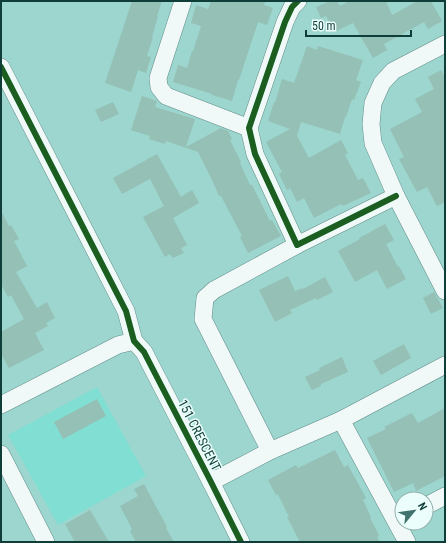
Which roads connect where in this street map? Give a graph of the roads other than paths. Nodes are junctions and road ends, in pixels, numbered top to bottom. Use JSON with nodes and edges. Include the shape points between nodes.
{"nodes":[{"id":1,"x":183,"y":1,"type":"edge"},
{"id":2,"x":298,"y":1,"type":"edge"},
{"id":3,"x":445,"y":44,"type":"edge"},
{"id":4,"x":1,"y":67,"type":"edge"},
{"id":5,"x":248,"y":128,"type":"junction"},
{"id":6,"x":396,"y":196,"type":"junction"},
{"id":7,"x":297,"y":245,"type":"junction"},
{"id":8,"x":445,"y":291,"type":"edge"},
{"id":9,"x":134,"y":341,"type":"junction"},
{"id":10,"x":445,"y":365,"type":"edge"},
{"id":11,"x":1,"y":405,"type":"edge"},
{"id":12,"x":341,"y":420,"type":"junction"},
{"id":13,"x":270,"y":451,"type":"junction"},
{"id":14,"x":1,"y":454,"type":"edge"},
{"id":15,"x":211,"y":482,"type":"junction"},
{"id":16,"x":445,"y":496,"type":"edge"},
{"id":17,"x":434,"y":502,"type":"edge"},
{"id":18,"x":394,"y":511,"type":"edge"},
{"id":19,"x":403,"y":531,"type":"edge"},
{"id":20,"x":46,"y":542,"type":"edge"},
{"id":21,"x":241,"y":542,"type":"edge"},
{"id":22,"x":407,"y":542,"type":"edge"}],
"edges":[{"from":1,"to":5,"type":"street","via":[[158,78],[159,87],[166,96]]},
{"from":2,"to":5,"type":"street","via":[[285,22]]},
{"from":3,"to":6,"type":"street","via":[[393,71],[382,83],[373,103],[373,144]]},
{"from":4,"to":9,"type":"street","via":[[126,311]]},
{"from":5,"to":7,"type":"street","via":[[255,154]]},
{"from":6,"to":7,"type":"street"},
{"from":6,"to":8,"type":"street"},
{"from":7,"to":13,"type":"street","via":[[214,290],[206,298],[203,319]]},
{"from":9,"to":11,"type":"street","via":[[118,345]]},
{"from":9,"to":15,"type":"street","name":"151 CRESCENT","via":[[144,352]]},
{"from":10,"to":12,"type":"street"},
{"from":12,"to":13,"type":"street"},
{"from":12,"to":18,"type":"street"},
{"from":13,"to":15,"type":"street"},
{"from":14,"to":20,"type":"street"},
{"from":15,"to":21,"type":"street","name":"151 CRESCENT"},
{"from":16,"to":17,"type":"street"},
{"from":19,"to":22,"type":"street"}]}
